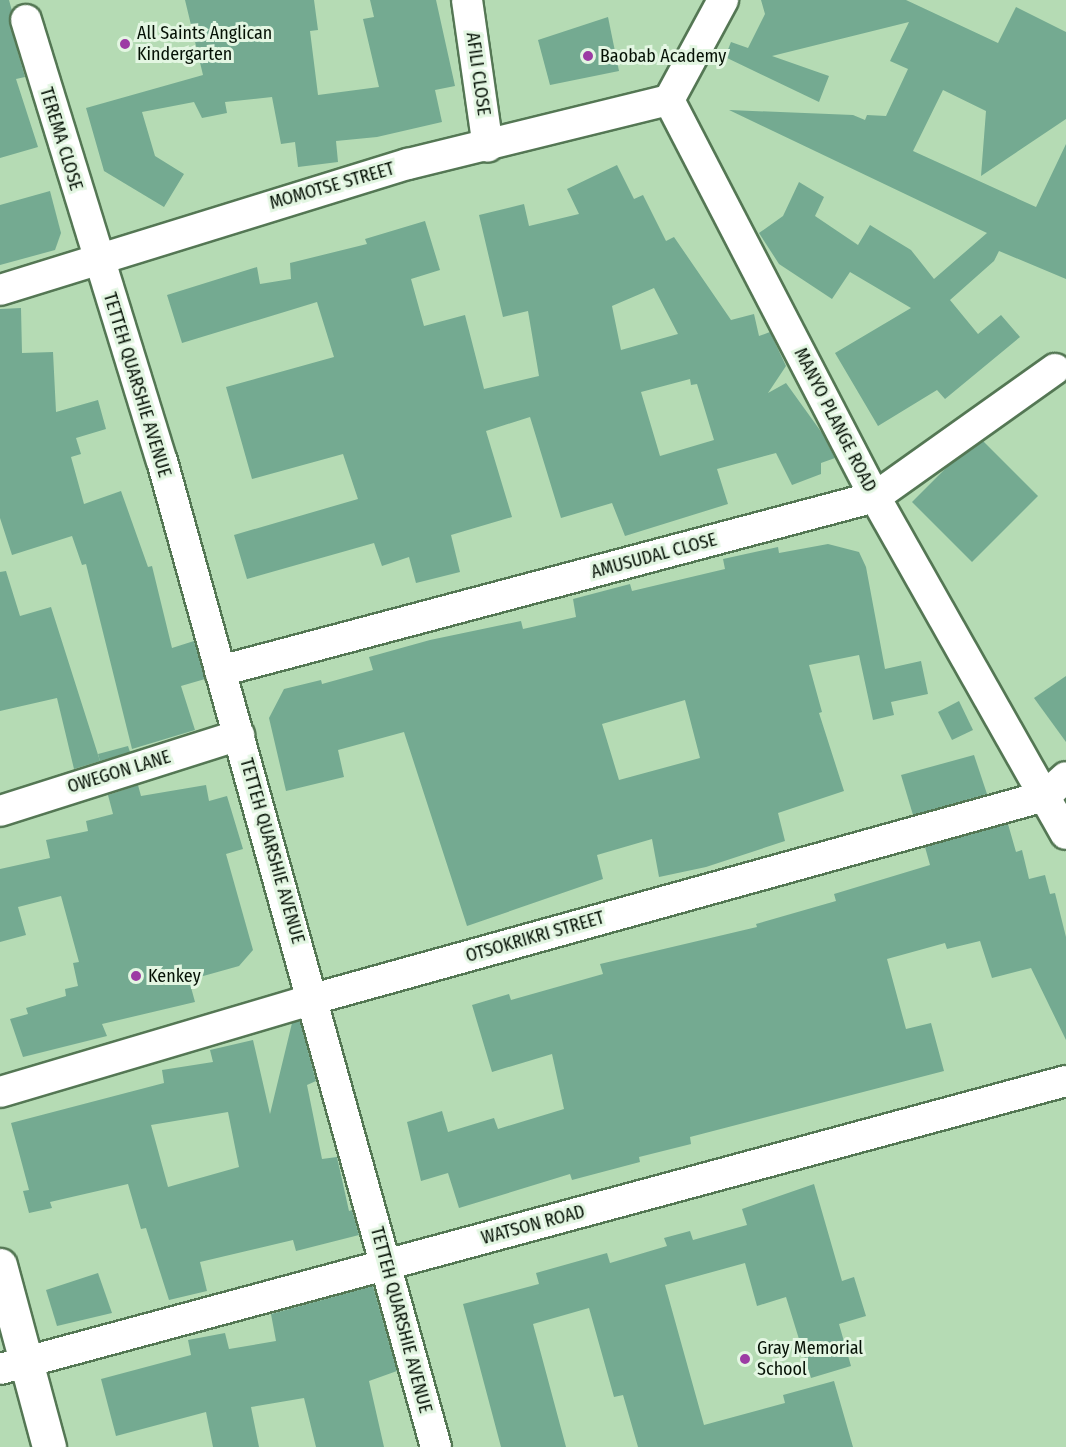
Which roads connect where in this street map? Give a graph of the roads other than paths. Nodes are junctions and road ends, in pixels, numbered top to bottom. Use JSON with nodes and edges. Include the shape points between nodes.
{"nodes":[{"id":1,"x":467,"y":0,"type":"edge"},
{"id":2,"x":723,"y":0,"type":"edge"},
{"id":3,"x":26,"y":20,"type":"dead end"},
{"id":4,"x":669,"y":100,"type":"junction"},
{"id":5,"x":488,"y":147,"type":"junction"},
{"id":6,"x":98,"y":259,"type":"junction"},
{"id":7,"x":0,"y":290,"type":"edge"},
{"id":8,"x":1055,"y":369,"type":"dead end"},
{"id":9,"x":875,"y":497,"type":"junction"},
{"id":10,"x":220,"y":671,"type":"junction"},
{"id":11,"x":239,"y":735,"type":"junction"},
{"id":12,"x":1056,"y":786,"type":"edge"},
{"id":13,"x":0,"y":811,"type":"edge"},
{"id":14,"x":1066,"y":834,"type":"edge"},
{"id":15,"x":313,"y":999,"type":"junction"},
{"id":16,"x":1066,"y":1081,"type":"edge"},
{"id":17,"x":0,"y":1092,"type":"edge"},
{"id":18,"x":386,"y":1264,"type":"junction"},
{"id":19,"x":0,"y":1265,"type":"edge"},
{"id":20,"x":14,"y":1366,"type":"edge"},
{"id":21,"x":49,"y":1447,"type":"edge"},
{"id":22,"x":436,"y":1447,"type":"edge"}],
"edges":[{"from":1,"to":5,"type":"street","name":"AFILI CLOSE"},
{"from":2,"to":4,"type":"street"},
{"from":3,"to":6,"type":"street","name":"TEREMA CLOSE"},
{"from":4,"to":5,"type":"street","name":"MOMOTSE STREET"},
{"from":4,"to":9,"type":"street","name":"MANYO PLANGE ROAD"},
{"from":5,"to":6,"type":"street","name":"MOMOTSE STREET","via":[[408,164]]},
{"from":6,"to":7,"type":"street","name":"MOMOTSE STREET"},
{"from":6,"to":10,"type":"street","name":"TETTEH QUARSHIE AVENUE","via":[[162,461]]},
{"from":8,"to":9,"type":"street","name":"AMUSUDAL CLOSE"},
{"from":9,"to":10,"type":"street","name":"AMUSUDAL CLOSE"},
{"from":9,"to":12,"type":"street","name":"MANYO PLANGE ROAD"},
{"from":10,"to":11,"type":"street","name":"TETTEH QUARSHIE AVENUE"},
{"from":11,"to":13,"type":"street","name":"OWEGON LANE"},
{"from":11,"to":15,"type":"street","name":"TETTEH QUARSHIE AVENUE"},
{"from":12,"to":14,"type":"street","name":"MANYO PLANGE ROAD"},
{"from":12,"to":15,"type":"street","name":"OTSOKRIKRI STREET"},
{"from":15,"to":17,"type":"street","name":"OTSOKRIKRI STREET"},
{"from":15,"to":18,"type":"street","name":"TETTEH QUARSHIE AVENUE"},
{"from":16,"to":18,"type":"street","name":"WATSON ROAD"},
{"from":18,"to":20,"type":"street","name":"WATSON ROAD"},
{"from":18,"to":22,"type":"street","name":"TETTEH QUARSHIE AVENUE"},
{"from":19,"to":20,"type":"main road"},
{"from":20,"to":21,"type":"main road"}]}
